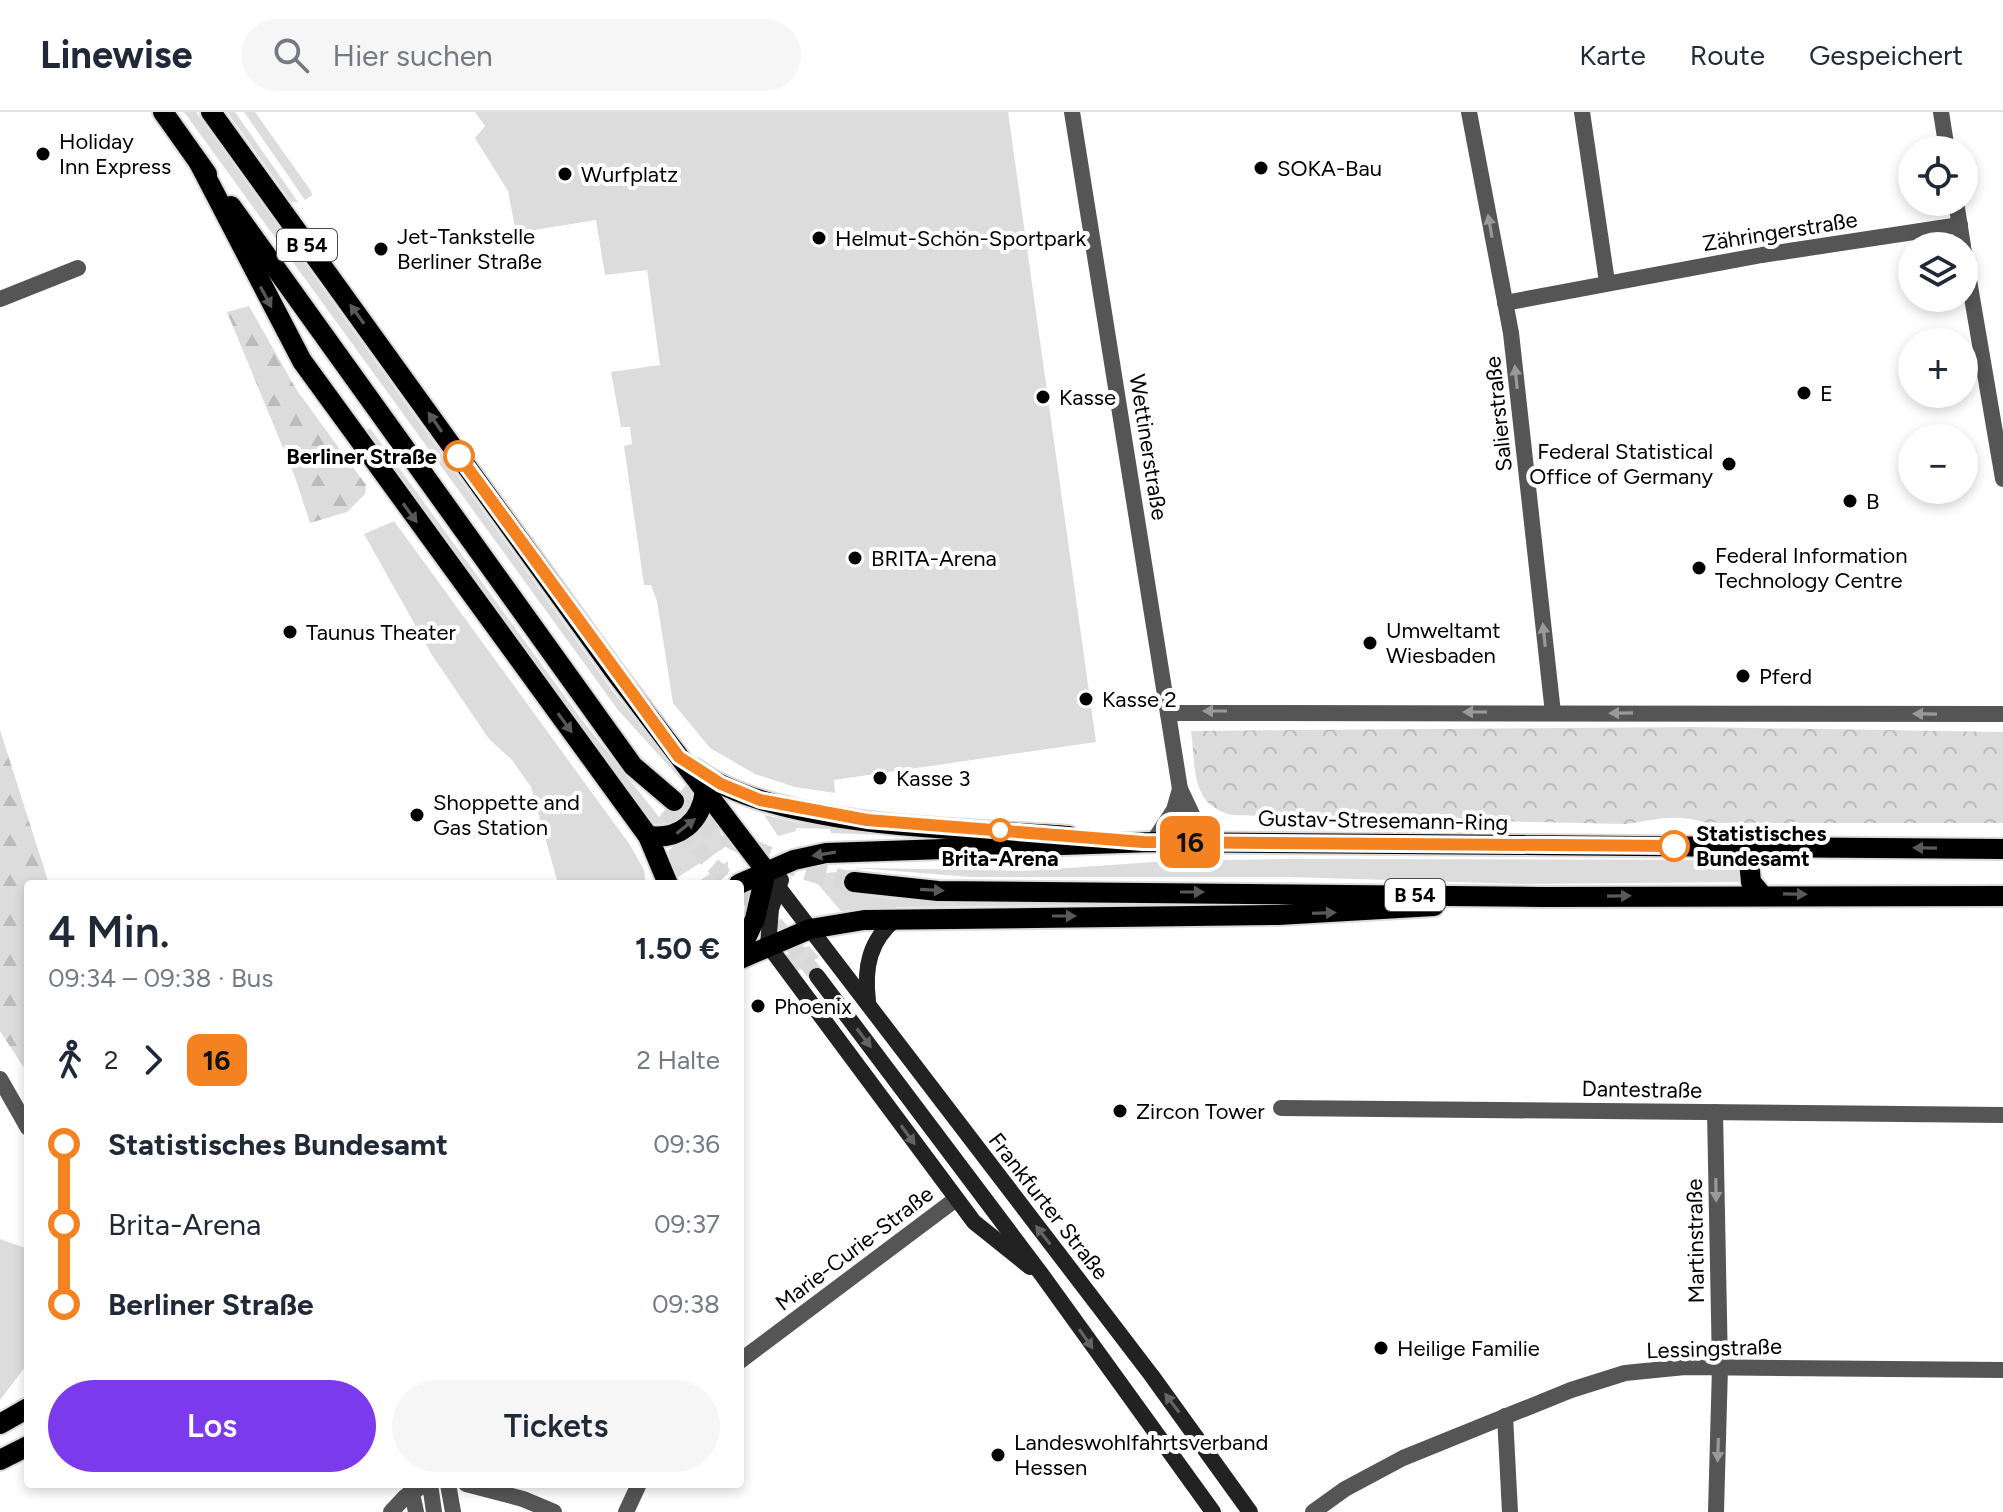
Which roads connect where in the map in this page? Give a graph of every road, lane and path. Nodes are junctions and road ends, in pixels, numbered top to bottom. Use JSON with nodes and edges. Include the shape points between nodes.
{"nodes":[{"id":1,"x":163,"y":112,"type":"edge"},
{"id":2,"x":211,"y":112,"type":"edge"},
{"id":3,"x":1072,"y":112,"type":"edge"},
{"id":4,"x":1469,"y":112,"type":"edge"},
{"id":5,"x":1582,"y":112,"type":"edge"},
{"id":6,"x":1941,"y":112,"type":"edge"},
{"id":7,"x":1945,"y":136,"type":"edge"},
{"id":8,"x":199,"y":163,"type":"junction"},
{"id":9,"x":1958,"y":216,"type":"edge"},
{"id":10,"x":1960,"y":225,"type":"junction"},
{"id":11,"x":1961,"y":232,"type":"edge"},
{"id":12,"x":78,"y":268,"type":"dead end"},
{"id":13,"x":1607,"y":282,"type":"junction"},
{"id":14,"x":0,"y":299,"type":"edge"},
{"id":15,"x":1505,"y":303,"type":"junction"},
{"id":16,"x":1975,"y":312,"type":"edge"},
{"id":17,"x":2003,"y":479,"type":"edge"},
{"id":18,"x":1168,"y":713,"type":"junction"},
{"id":19,"x":1553,"y":713,"type":"junction"},
{"id":20,"x":2003,"y":714,"type":"edge"},
{"id":21,"x":679,"y":757,"type":"junction"},
{"id":22,"x":1180,"y":789,"type":"junction"},
{"id":23,"x":705,"y":791,"type":"junction"},
{"id":24,"x":671,"y":805,"type":"tunnel mouth"},
{"id":25,"x":648,"y":836,"type":"junction"},
{"id":26,"x":1148,"y":842,"type":"junction"},
{"id":27,"x":1213,"y":842,"type":"junction"},
{"id":28,"x":1761,"y":847,"type":"junction"},
{"id":29,"x":2003,"y":849,"type":"edge"},
{"id":30,"x":772,"y":879,"type":"junction"},
{"id":31,"x":666,"y":880,"type":"edge"},
{"id":32,"x":854,"y":882,"type":"tunnel mouth"},
{"id":33,"x":744,"y":883,"type":"edge"},
{"id":34,"x":1761,"y":894,"type":"junction"},
{"id":35,"x":2003,"y":896,"type":"edge"},
{"id":36,"x":1541,"y":897,"type":"junction"},
{"id":37,"x":897,"y":918,"type":"junction"},
{"id":38,"x":810,"y":929,"type":"junction"},
{"id":39,"x":744,"y":942,"type":"edge"},
{"id":40,"x":768,"y":945,"type":"junction"},
{"id":41,"x":744,"y":957,"type":"edge"},
{"id":42,"x":817,"y":976,"type":"tunnel mouth"},
{"id":43,"x":868,"y":1003,"type":"junction"},
{"id":44,"x":0,"y":1079,"type":"edge"},
{"id":45,"x":1281,"y":1108,"type":"dead end"},
{"id":46,"x":1715,"y":1112,"type":"junction"},
{"id":47,"x":2003,"y":1115,"type":"edge"},
{"id":48,"x":24,"y":1121,"type":"edge"},
{"id":49,"x":956,"y":1199,"type":"junction"},
{"id":50,"x":1042,"y":1275,"type":"junction"},
{"id":51,"x":744,"y":1358,"type":"edge"},
{"id":52,"x":1720,"y":1367,"type":"junction"},
{"id":53,"x":2003,"y":1370,"type":"edge"},
{"id":54,"x":1505,"y":1416,"type":"junction"},
{"id":55,"x":24,"y":1448,"type":"edge"},
{"id":56,"x":0,"y":1460,"type":"edge"},
{"id":57,"x":411,"y":1488,"type":"edge"},
{"id":58,"x":421,"y":1488,"type":"edge"},
{"id":59,"x":429,"y":1488,"type":"edge"},
{"id":60,"x":449,"y":1488,"type":"edge"},
{"id":61,"x":481,"y":1488,"type":"edge"},
{"id":62,"x":637,"y":1488,"type":"edge"},
{"id":63,"x":391,"y":1512,"type":"edge"},
{"id":64,"x":416,"y":1512,"type":"edge"},
{"id":65,"x":434,"y":1512,"type":"edge"},
{"id":66,"x":453,"y":1512,"type":"edge"},
{"id":67,"x":554,"y":1512,"type":"edge"},
{"id":68,"x":626,"y":1512,"type":"edge"},
{"id":69,"x":1213,"y":1512,"type":"edge"},
{"id":70,"x":1250,"y":1512,"type":"edge"},
{"id":71,"x":1313,"y":1512,"type":"edge"},
{"id":72,"x":1510,"y":1512,"type":"edge"},
{"id":73,"x":1716,"y":1512,"type":"edge"}],
"edges":[{"from":1,"to":8,"type":"main road","number":"B 54"},
{"from":21,"to":2,"type":"main road","number":"B 54","one_way":true},
{"from":3,"to":18,"type":"street","name":"Wettinerstraße"},
{"from":15,"to":4,"type":"street","name":"Salierstraße","one_way":true},
{"from":5,"to":13,"type":"street"},
{"from":6,"to":7,"type":"street"},
{"from":8,"to":24,"type":"main road","number":"B 54","via":[[633,766]]},
{"from":8,"to":25,"type":"main road","one_way":true,"via":[[302,361]]},
{"from":9,"to":10,"type":"street"},
{"from":10,"to":11,"type":"street"},
{"from":10,"to":13,"type":"street","name":"Zähringerstraße"},
{"from":12,"to":14,"type":"street"},
{"from":13,"to":15,"type":"street","name":"Zähringerstraße"},
{"from":19,"to":15,"type":"street","name":"Salierstraße","one_way":true},
{"from":16,"to":17,"type":"street"},
{"from":19,"to":18,"type":"street","one_way":true},
{"from":18,"to":22,"type":"street","name":"Wettinerstraße"},
{"from":20,"to":19,"type":"street","one_way":true},
{"from":21,"to":23,"type":"main road"},
{"from":21,"to":26,"type":"main road","number":"B 54","via":[[721,784],[791,809]]},
{"from":22,"to":26,"type":"street","via":[[1174,810]]},
{"from":22,"to":27,"type":"street","name":"Wettinerstraße","via":[[1198,827]]},
{"from":25,"to":23,"type":"main road","one_way":true,"via":[[669,836],[687,828],[700,813]]},
{"from":23,"to":30,"type":"main road"},
{"from":25,"to":31,"type":"main road"},
{"from":26,"to":27,"type":"main road","name":"Gustav-Stresemann-Ring","number":"B 54"},
{"from":26,"to":30,"type":"main road","name":"Gustav-Stresemann-Ring","one_way":true,"via":[[855,850],[794,860]]},
{"from":27,"to":28,"type":"main road","name":"Gustav-Stresemann-Ring","number":"B 54"},
{"from":29,"to":28,"type":"main road","name":"Gustav-Stresemann-Ring","number":"B 54","one_way":true},
{"from":28,"to":34,"type":"main road","via":[[1749,861],[1749,873]]},
{"from":30,"to":33,"type":"main road","name":"Gustav-Stresemann-Ring"},
{"from":30,"to":38,"type":"main road","name":"Frankfurter Straße"},
{"from":30,"to":39,"type":"main road"},
{"from":30,"to":40,"type":"main road"},
{"from":32,"to":36,"type":"main road","number":"B 54","one_way":true,"via":[[938,891]]},
{"from":34,"to":35,"type":"main road","number":"B 54","one_way":true},
{"from":36,"to":34,"type":"main road","number":"B 54","one_way":true},
{"from":37,"to":36,"type":"main road","one_way":true,"via":[[1278,915]]},
{"from":37,"to":38,"type":"main road"},
{"from":37,"to":43,"type":"main road","via":[[871,949]]},
{"from":38,"to":40,"type":"main road"},
{"from":38,"to":43,"type":"main road","name":"Frankfurter Straße"},
{"from":40,"to":41,"type":"main road"},
{"from":40,"to":49,"type":"main road","one_way":true},
{"from":42,"to":50,"type":"main road","name":"Frankfurter Straße","one_way":true},
{"from":70,"to":43,"type":"main road","name":"Frankfurter Straße","one_way":true},
{"from":44,"to":48,"type":"street"},
{"from":45,"to":46,"type":"street","name":"Dantestraße"},
{"from":46,"to":47,"type":"street","name":"Dantestraße"},
{"from":46,"to":52,"type":"street","name":"Martinstraße","one_way":true},
{"from":49,"to":50,"type":"main road","via":[[991,1239]]},
{"from":49,"to":51,"type":"street","name":"Marie-Curie-Straße"},
{"from":50,"to":69,"type":"main road","name":"Frankfurter Straße","one_way":true},
{"from":52,"to":53,"type":"street","name":"Lessingstraße"},
{"from":52,"to":54,"type":"street","name":"Lessingstraße","via":[[1625,1373]]},
{"from":52,"to":73,"type":"street","name":"Martinstraße","one_way":true},
{"from":54,"to":71,"type":"street","name":"Lessingstraße","via":[[1392,1463]]},
{"from":54,"to":72,"type":"street"},
{"from":55,"to":56,"type":"main road"},
{"from":57,"to":64,"type":"street","bridge":true},
{"from":58,"to":63,"type":"street"},
{"from":59,"to":65,"type":"street"},
{"from":60,"to":66,"type":"street"},
{"from":61,"to":67,"type":"street"},
{"from":62,"to":68,"type":"street"}]}
